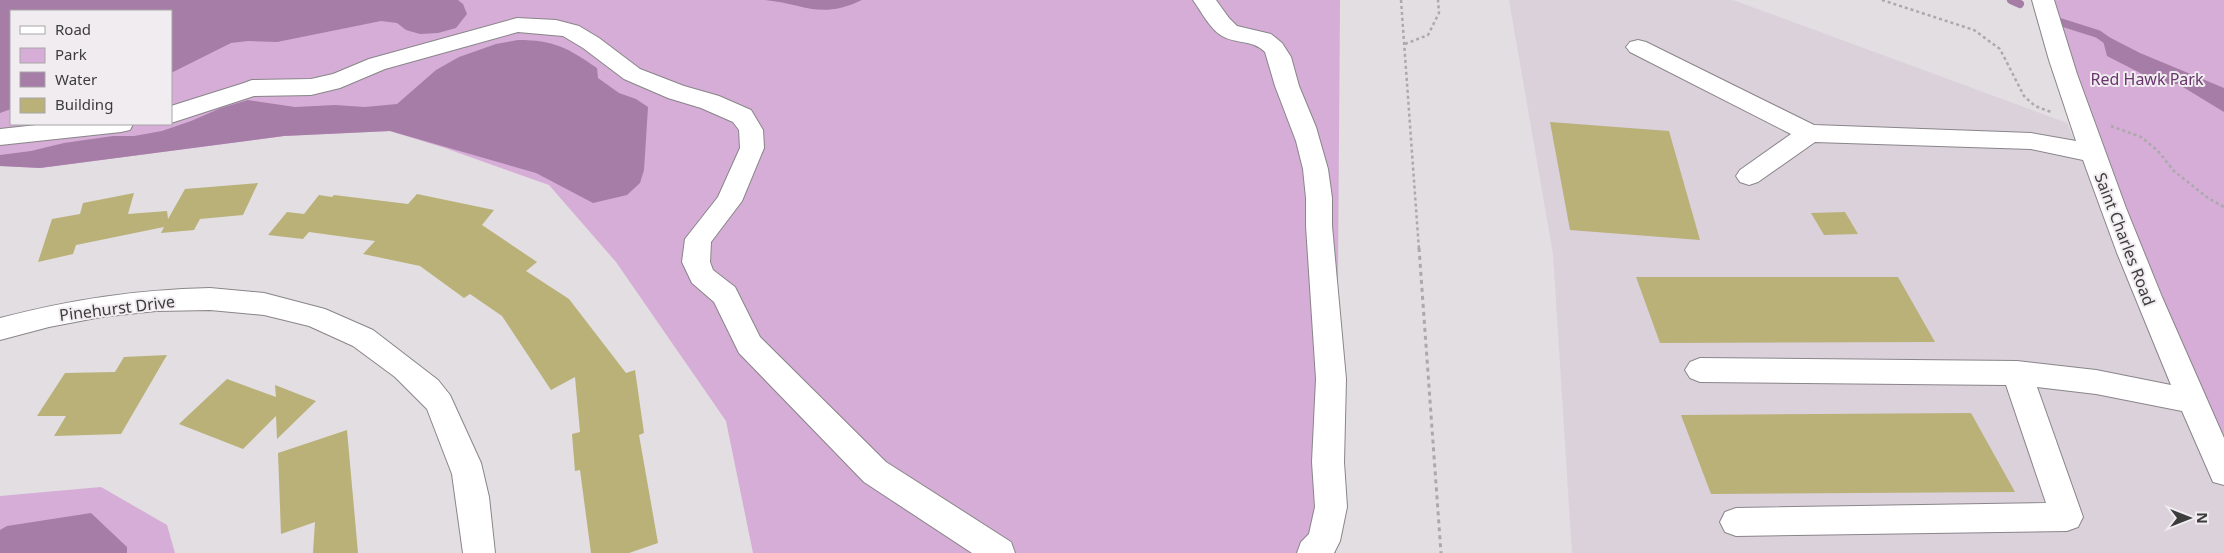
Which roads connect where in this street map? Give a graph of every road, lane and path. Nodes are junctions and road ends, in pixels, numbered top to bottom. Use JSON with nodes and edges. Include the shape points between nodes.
{"nodes":[{"id":1,"x":1204,"y":0,"type":"edge"},
{"id":2,"x":1401,"y":0,"type":"edge"},
{"id":3,"x":1438,"y":0,"type":"edge"},
{"id":4,"x":1882,"y":0,"type":"edge"},
{"id":5,"x":2043,"y":0,"type":"edge"},
{"id":6,"x":1405,"y":44,"type":"junction"},
{"id":7,"x":1638,"y":47,"type":"dead end"},
{"id":8,"x":2055,"y":113,"type":"dead end"},
{"id":9,"x":172,"y":115,"type":"edge"},
{"id":10,"x":2104,"y":124,"type":"dead end"},
{"id":11,"x":112,"y":125,"type":"edge"},
{"id":12,"x":1810,"y":133,"type":"junction"},
{"id":13,"x":0,"y":137,"type":"edge"},
{"id":14,"x":2092,"y":153,"type":"junction"},
{"id":15,"x":1749,"y":176,"type":"dead end"},
{"id":16,"x":2224,"y":207,"type":"edge"},
{"id":17,"x":0,"y":329,"type":"edge"},
{"id":18,"x":1700,"y":370,"type":"dead end"},
{"id":19,"x":2017,"y":373,"type":"junction"},
{"id":20,"x":2192,"y":401,"type":"junction"},
{"id":21,"x":2224,"y":472,"type":"edge"},
{"id":22,"x":1736,"y":522,"type":"dead end"},
{"id":23,"x":479,"y":553,"type":"edge"},
{"id":24,"x":999,"y":553,"type":"edge"},
{"id":25,"x":1313,"y":553,"type":"edge"},
{"id":26,"x":1441,"y":553,"type":"edge"}],
"edges":[{"from":1,"to":25,"type":"street","via":[[1214,9],[1217,19],[1233,33],[1270,44],[1282,63],[1318,177],[1331,379],[1328,462],[1331,507],[1324,541]]},
{"from":2,"to":6,"type":"path"},
{"from":3,"to":6,"type":"path","via":[[1439,13],[1428,35]]},
{"from":4,"to":8,"type":"path","via":[[1974,30],[2000,49],[2024,96],[2035,106]]},
{"from":5,"to":14,"type":"street","name":"Saint Charles Road"},
{"from":6,"to":26,"type":"path"},
{"from":7,"to":12,"type":"street"},
{"from":9,"to":24,"type":"street","via":[[252,88],[311,87],[340,80],[377,64],[516,25],[556,27],[571,32],[632,74],[742,116],[751,130],[752,148],[729,201],[698,239],[696,262],[702,276],[725,295],[749,345],[875,472]]},
{"from":10,"to":16,"type":"path","via":[[2141,137],[2174,171]]},
{"from":11,"to":13,"type":"street"},
{"from":12,"to":14,"type":"street","via":[[2031,142]]},
{"from":12,"to":15,"type":"street"},
{"from":14,"to":20,"type":"street","name":"Saint Charles Road"},
{"from":17,"to":23,"type":"street","name":"Pinehurst Drive","via":[[92,308],[132,302],[197,299],[290,310],[343,328],[396,360],[437,400],[465,463],[475,505]]},
{"from":18,"to":19,"type":"street"},
{"from":19,"to":20,"type":"street","via":[[2096,382]]},
{"from":19,"to":22,"type":"street","via":[[2067,518]]},
{"from":20,"to":21,"type":"street","name":"Saint Charles Road"}]}
